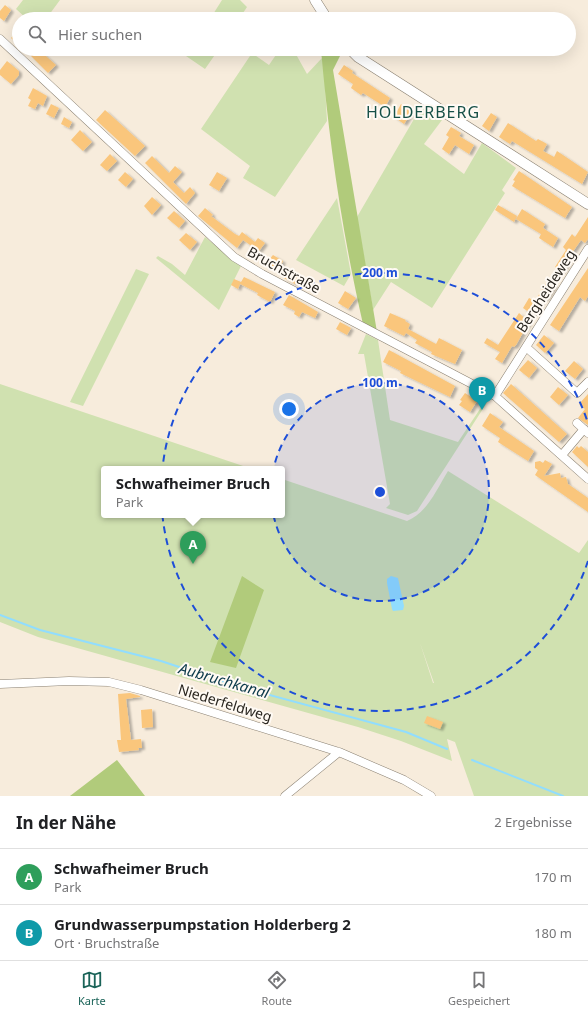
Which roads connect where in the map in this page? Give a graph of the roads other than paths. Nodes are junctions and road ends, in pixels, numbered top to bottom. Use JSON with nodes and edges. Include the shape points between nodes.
{"nodes":[{"id":1,"x":315,"y":0,"type":"edge"},
{"id":2,"x":323,"y":12,"type":"edge"},
{"id":3,"x":0,"y":39,"type":"edge"},
{"id":4,"x":12,"y":50,"type":"edge"},
{"id":5,"x":18,"y":56,"type":"edge"},
{"id":6,"x":357,"y":56,"type":"edge"},
{"id":7,"x":588,"y":204,"type":"edge"},
{"id":8,"x":588,"y":249,"type":"edge"},
{"id":9,"x":526,"y":347,"type":"junction"},
{"id":10,"x":588,"y":382,"type":"edge"},
{"id":11,"x":495,"y":396,"type":"junction"},
{"id":12,"x":583,"y":429,"type":"edge"},
{"id":13,"x":562,"y":455,"type":"junction"},
{"id":14,"x":588,"y":479,"type":"edge"},
{"id":15,"x":0,"y":684,"type":"edge"},
{"id":16,"x":339,"y":752,"type":"junction"},
{"id":17,"x":285,"y":796,"type":"edge"},
{"id":18,"x":431,"y":796,"type":"edge"}],
"edges":[{"from":1,"to":2,"type":"main road"},
{"from":3,"to":4,"type":"street","name":"Bruchstraße"},
{"from":5,"to":11,"type":"street","name":"Bruchstraße","via":[[234,257]]},
{"from":6,"to":7,"type":"main road"},
{"from":8,"to":9,"type":"street","name":"Bergheideweg"},
{"from":9,"to":10,"type":"street","name":"Bergheideweg","via":[[577,393]]},
{"from":9,"to":11,"type":"street","name":"Bergheideweg"},
{"from":11,"to":13,"type":"street","name":"Bruchstraße"},
{"from":12,"to":13,"type":"street"},
{"from":13,"to":14,"type":"street","name":"Bruchstraße"},
{"from":15,"to":16,"type":"street","name":"Niederfeldweg","via":[[109,682]]},
{"from":16,"to":17,"type":"street"},
{"from":16,"to":18,"type":"street","name":"Niederfeldweg","via":[[404,780]]}]}
